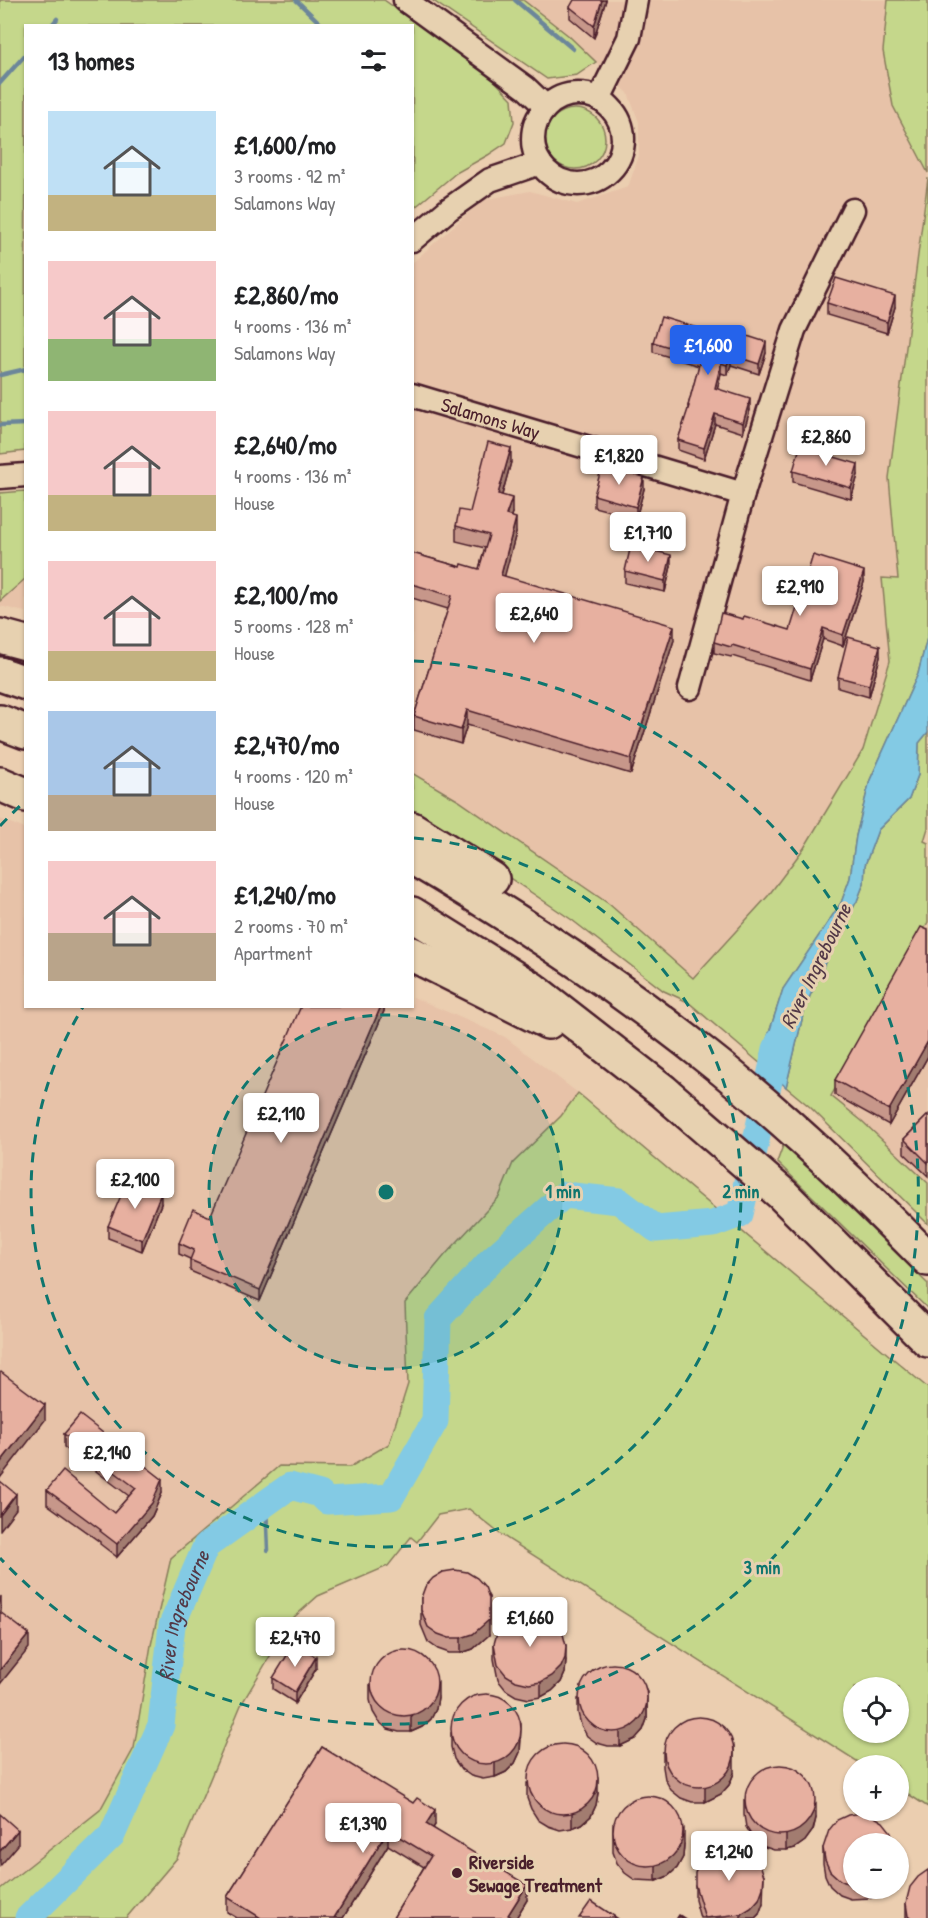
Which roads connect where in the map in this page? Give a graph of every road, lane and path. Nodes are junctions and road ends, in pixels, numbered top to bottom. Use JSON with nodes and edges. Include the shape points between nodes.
{"nodes":[{"id":1,"x":405,"y":0,"type":"edge"},
{"id":2,"x":636,"y":0,"type":"edge"},
{"id":3,"x":599,"y":99,"type":"junction"},
{"id":4,"x":546,"y":107,"type":"junction"},
{"id":5,"x":540,"y":164,"type":"junction"},
{"id":6,"x":853,"y":210,"type":"dead end"},
{"id":7,"x":414,"y":238,"type":"edge"},
{"id":8,"x":414,"y":396,"type":"edge"},
{"id":9,"x":24,"y":475,"type":"edge"},
{"id":10,"x":0,"y":477,"type":"edge"},
{"id":11,"x":743,"y":494,"type":"junction"},
{"id":12,"x":0,"y":636,"type":"edge"},
{"id":13,"x":24,"y":643,"type":"edge"},
{"id":14,"x":0,"y":674,"type":"edge"},
{"id":15,"x":24,"y":682,"type":"edge"},
{"id":16,"x":690,"y":688,"type":"dead end"},
{"id":17,"x":0,"y":722,"type":"edge"},
{"id":18,"x":24,"y":731,"type":"edge"},
{"id":19,"x":0,"y":784,"type":"edge"},
{"id":20,"x":24,"y":794,"type":"edge"},
{"id":21,"x":414,"y":829,"type":"edge"},
{"id":22,"x":414,"y":858,"type":"edge"},
{"id":23,"x":414,"y":915,"type":"edge"},
{"id":24,"x":414,"y":955,"type":"edge"},
{"id":25,"x":713,"y":1062,"type":"junction"},
{"id":26,"x":663,"y":1091,"type":"junction"},
{"id":27,"x":928,"y":1259,"type":"edge"},
{"id":28,"x":928,"y":1340,"type":"edge"}],
"edges":[{"from":1,"to":4,"type":"street","via":[[526,88]]},
{"from":2,"to":3,"type":"street","via":[[629,38]]},
{"from":3,"to":4,"type":"street","via":[[572,94]]},
{"from":3,"to":5,"type":"street","via":[[619,121],[621,150],[615,164],[605,174],[578,184],[563,181]]},
{"from":4,"to":5,"type":"street","via":[[533,134]]},
{"from":5,"to":7,"type":"street","via":[[490,180]]},
{"from":6,"to":11,"type":"street","via":[[794,330]]},
{"from":8,"to":11,"type":"street","name":"Salamons Way"},
{"from":9,"to":10,"type":"street"},
{"from":11,"to":16,"type":"street"},
{"from":12,"to":13,"type":"highway"},
{"from":14,"to":15,"type":"highway"},
{"from":17,"to":18,"type":"highway"},
{"from":19,"to":20,"type":"highway"},
{"from":21,"to":25,"type":"highway","via":[[496,881],[680,1015]]},
{"from":22,"to":25,"type":"highway","via":[[562,950]]},
{"from":23,"to":26,"type":"highway","via":[[532,988]]},
{"from":24,"to":26,"type":"highway","via":[[544,1020],[623,1075]]},
{"from":25,"to":27,"type":"highway","via":[[802,1137]]},
{"from":26,"to":28,"type":"highway","via":[[782,1194]]}]}
